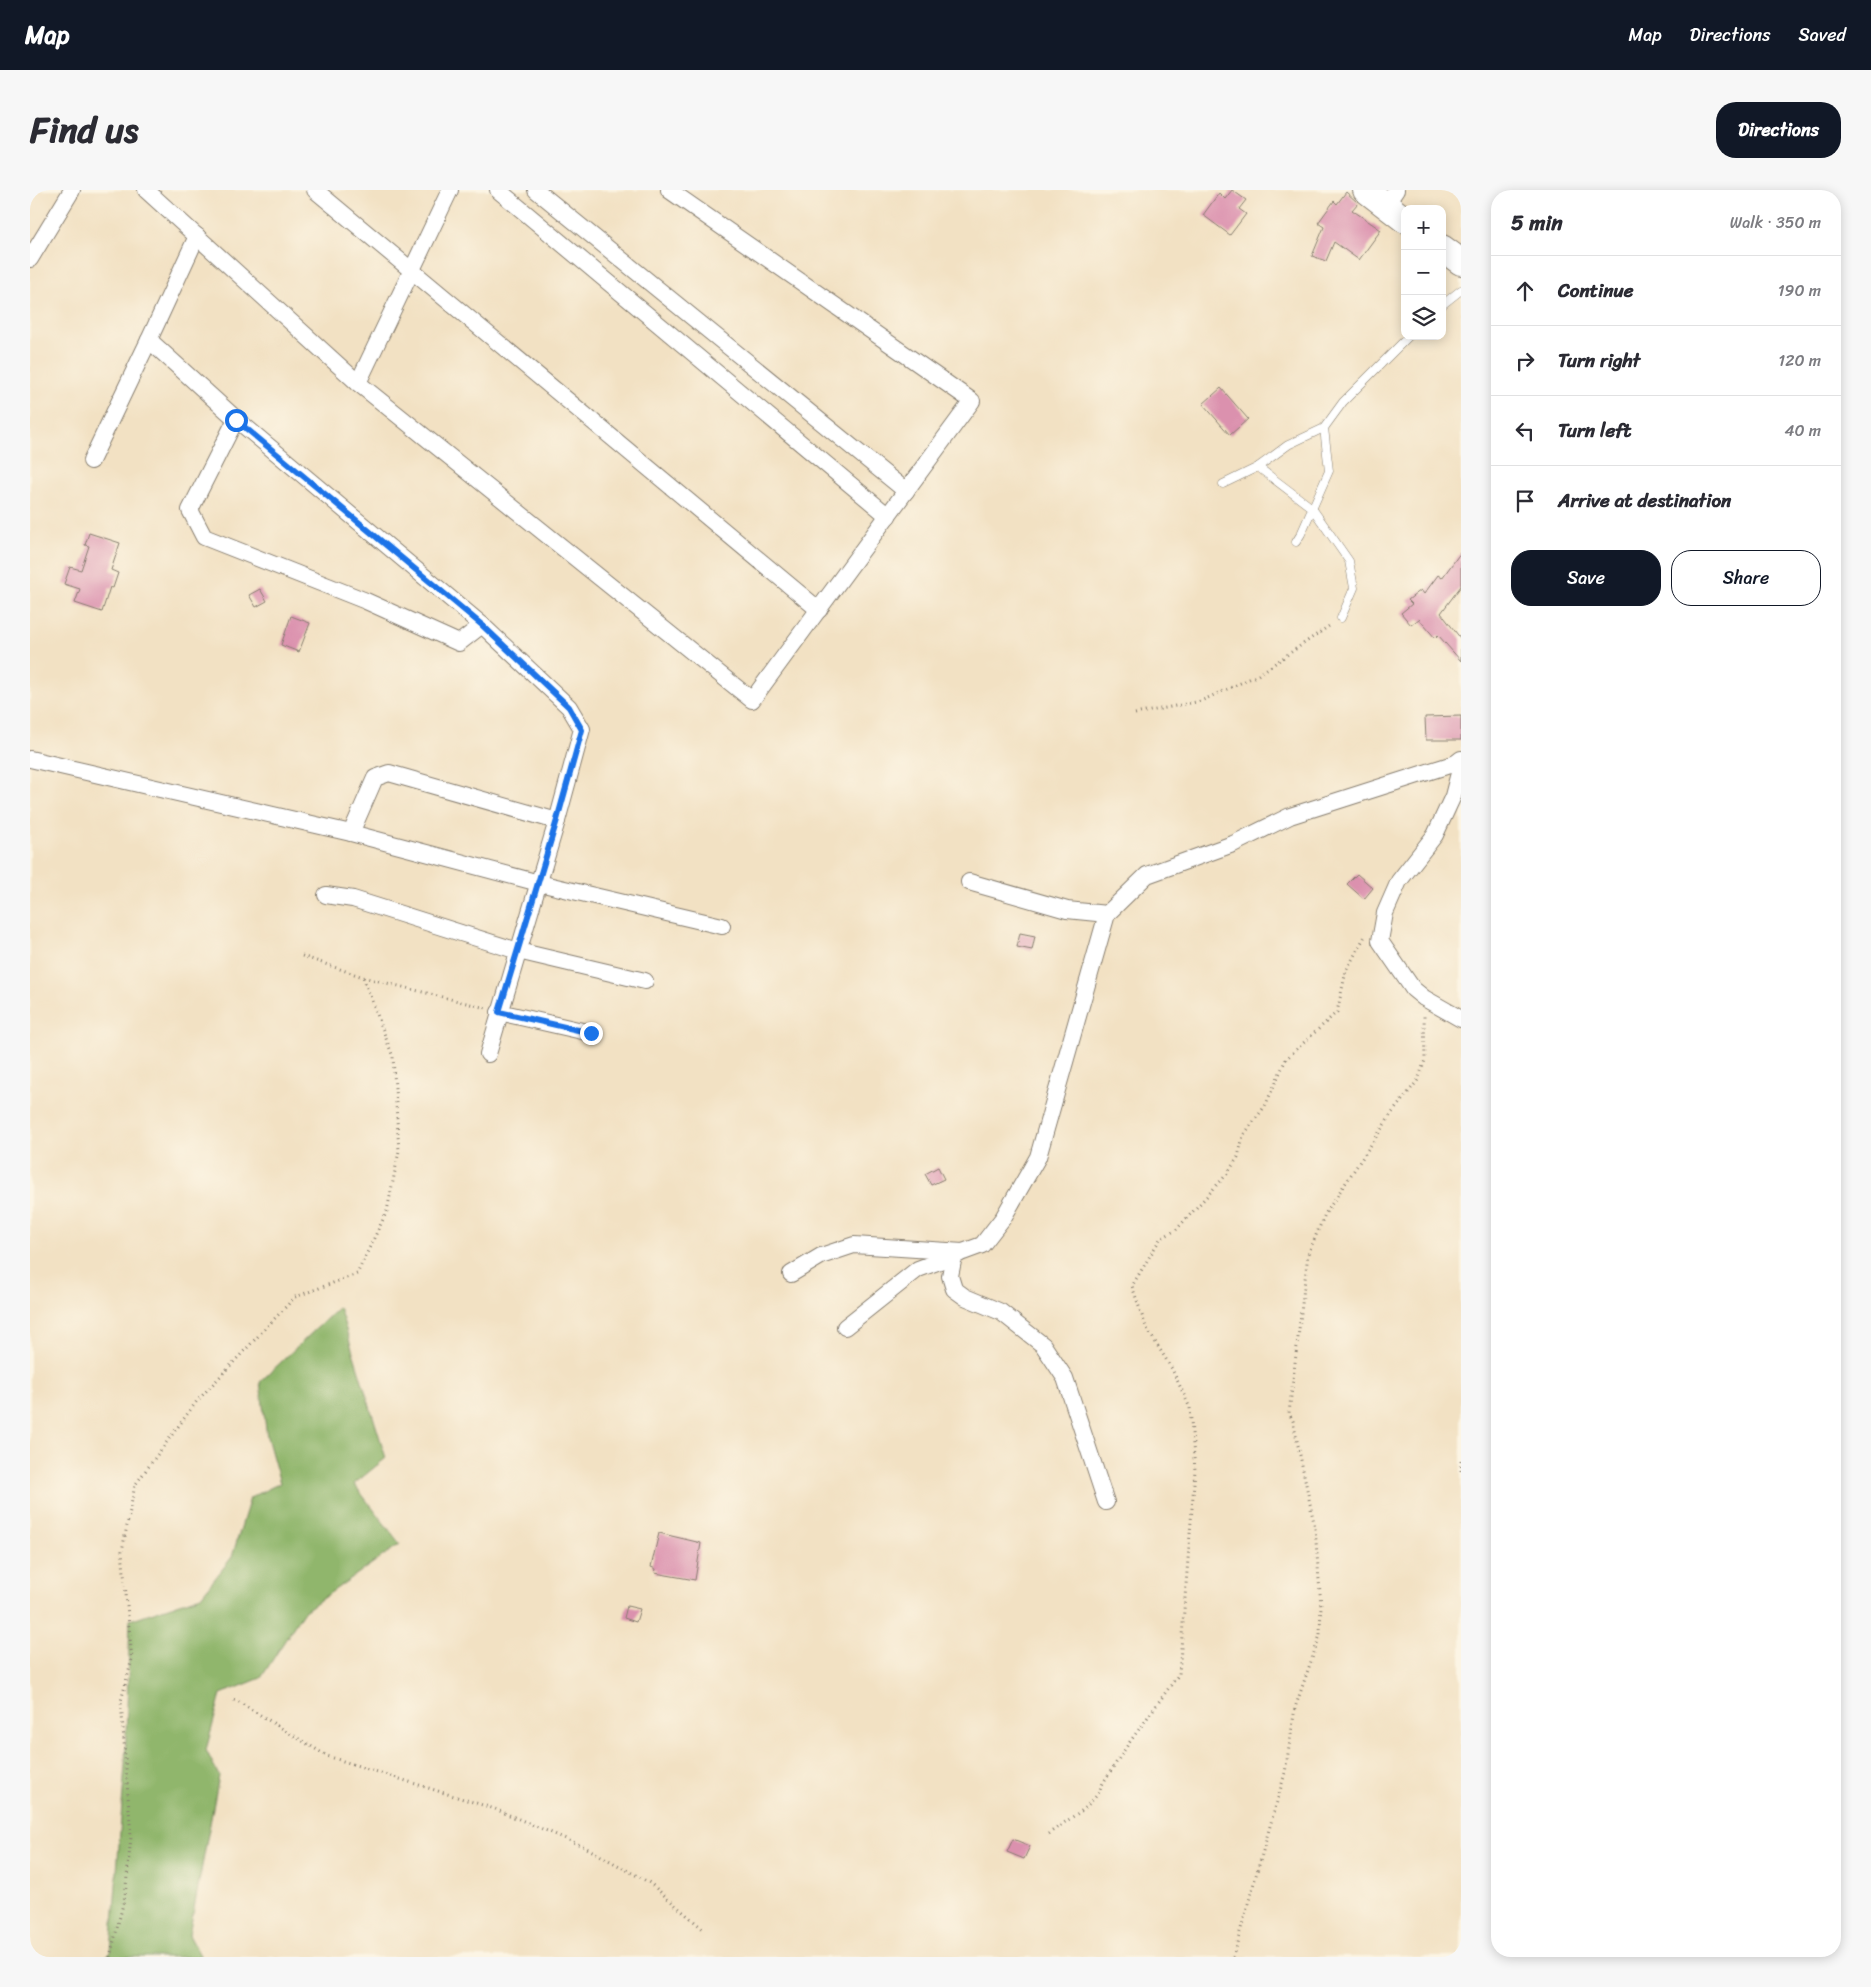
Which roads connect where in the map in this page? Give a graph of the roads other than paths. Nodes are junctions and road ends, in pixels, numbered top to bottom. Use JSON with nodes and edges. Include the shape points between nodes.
{"nodes":[{"id":1,"x":72,"y":190,"type":"edge"},
{"id":2,"x":146,"y":190,"type":"edge"},
{"id":3,"x":315,"y":190,"type":"edge"},
{"id":4,"x":450,"y":190,"type":"edge"},
{"id":5,"x":498,"y":190,"type":"edge"},
{"id":6,"x":536,"y":190,"type":"edge"},
{"id":7,"x":669,"y":190,"type":"edge"},
{"id":8,"x":197,"y":236,"type":"junction"},
{"id":9,"x":1445,"y":250,"type":"edge"},
{"id":10,"x":30,"y":259,"type":"edge"},
{"id":11,"x":1461,"y":262,"type":"edge"},
{"id":12,"x":412,"y":271,"type":"junction"},
{"id":13,"x":1461,"y":290,"type":"edge"},
{"id":14,"x":1446,"y":303,"type":"edge"},
{"id":15,"x":148,"y":340,"type":"junction"},
{"id":16,"x":1405,"y":340,"type":"edge"},
{"id":17,"x":358,"y":383,"type":"junction"},
{"id":18,"x":236,"y":420,"type":"junction"},
{"id":19,"x":1324,"y":428,"type":"junction"},
{"id":20,"x":91,"y":461,"type":"dead end"},
{"id":21,"x":1258,"y":468,"type":"junction"},
{"id":22,"x":1223,"y":484,"type":"dead end"},
{"id":23,"x":906,"y":491,"type":"junction"},
{"id":24,"x":1312,"y":508,"type":"junction"},
{"id":25,"x":888,"y":516,"type":"junction"},
{"id":26,"x":1296,"y":542,"type":"dead end"},
{"id":27,"x":820,"y":610,"type":"junction"},
{"id":28,"x":1341,"y":618,"type":"road end"},
{"id":29,"x":482,"y":625,"type":"junction"},
{"id":30,"x":30,"y":759,"type":"edge"},
{"id":31,"x":1458,"y":761,"type":"edge"},
{"id":32,"x":557,"y":820,"type":"junction"},
{"id":33,"x":351,"y":833,"type":"junction"},
{"id":34,"x":969,"y":882,"type":"dead end"},
{"id":35,"x":539,"y":883,"type":"junction"},
{"id":36,"x":326,"y":895,"type":"dead end"},
{"id":37,"x":1107,"y":914,"type":"junction"},
{"id":38,"x":722,"y":926,"type":"dead end"},
{"id":39,"x":518,"y":951,"type":"junction"},
{"id":40,"x":645,"y":981,"type":"dead end"},
{"id":41,"x":499,"y":1012,"type":"junction"},
{"id":42,"x":1461,"y":1019,"type":"edge"},
{"id":43,"x":591,"y":1033,"type":"dead end"},
{"id":44,"x":488,"y":1054,"type":"dead end"},
{"id":45,"x":958,"y":1254,"type":"junction"},
{"id":46,"x":791,"y":1274,"type":"dead end"},
{"id":47,"x":845,"y":1327,"type":"dead end"},
{"id":48,"x":1106,"y":1502,"type":"dead end"}],
"edges":[{"from":1,"to":10,"type":"street"},
{"from":2,"to":8,"type":"street"},
{"from":3,"to":12,"type":"street"},
{"from":4,"to":12,"type":"street"},
{"from":5,"to":25,"type":"street"},
{"from":6,"to":23,"type":"street"},
{"from":7,"to":23,"type":"street","via":[[972,401]]},
{"from":8,"to":15,"type":"street"},
{"from":8,"to":17,"type":"street"},
{"from":9,"to":11,"type":"highway"},
{"from":12,"to":17,"type":"street"},
{"from":12,"to":27,"type":"street"},
{"from":13,"to":14,"type":"lane"},
{"from":15,"to":18,"type":"street"},
{"from":15,"to":20,"type":"street"},
{"from":16,"to":19,"type":"lane","via":[[1343,402]]},
{"from":17,"to":27,"type":"street","via":[[752,700]]},
{"from":18,"to":29,"type":"street"},
{"from":18,"to":29,"type":"street","via":[[190,510],[204,536],[459,642]]},
{"from":19,"to":21,"type":"lane","via":[[1288,445]]},
{"from":19,"to":24,"type":"lane","via":[[1328,471]]},
{"from":21,"to":22,"type":"lane"},
{"from":21,"to":24,"type":"lane"},
{"from":23,"to":25,"type":"street"},
{"from":24,"to":26,"type":"lane"},
{"from":24,"to":28,"type":"lane","via":[[1349,561],[1354,588]]},
{"from":25,"to":27,"type":"street"},
{"from":29,"to":32,"type":"street","via":[[569,707],[582,730]]},
{"from":30,"to":33,"type":"street"},
{"from":31,"to":37,"type":"street","via":[[1290,816],[1233,844],[1147,875]]},
{"from":31,"to":42,"type":"street","via":[[1459,773],[1453,796],[1434,835],[1399,880],[1385,913],[1380,941],[1413,989]]},
{"from":32,"to":33,"type":"street","via":[[389,773],[375,778]]},
{"from":32,"to":35,"type":"street"},
{"from":33,"to":35,"type":"street"},
{"from":34,"to":37,"type":"street","via":[[1067,910]]},
{"from":35,"to":38,"type":"street"},
{"from":35,"to":39,"type":"street"},
{"from":36,"to":39,"type":"street","via":[[353,899]]},
{"from":37,"to":45,"type":"street","via":[[1038,1157],[1003,1218],[982,1245]]},
{"from":39,"to":40,"type":"street"},
{"from":39,"to":41,"type":"street"},
{"from":41,"to":43,"type":"street"},
{"from":41,"to":44,"type":"street"},
{"from":45,"to":46,"type":"street","via":[[854,1245],[821,1256]]},
{"from":45,"to":47,"type":"street","via":[[918,1268]]},
{"from":45,"to":48,"type":"street","via":[[950,1276],[954,1288],[965,1297],[1001,1312],[1043,1346],[1065,1378]]}]}
